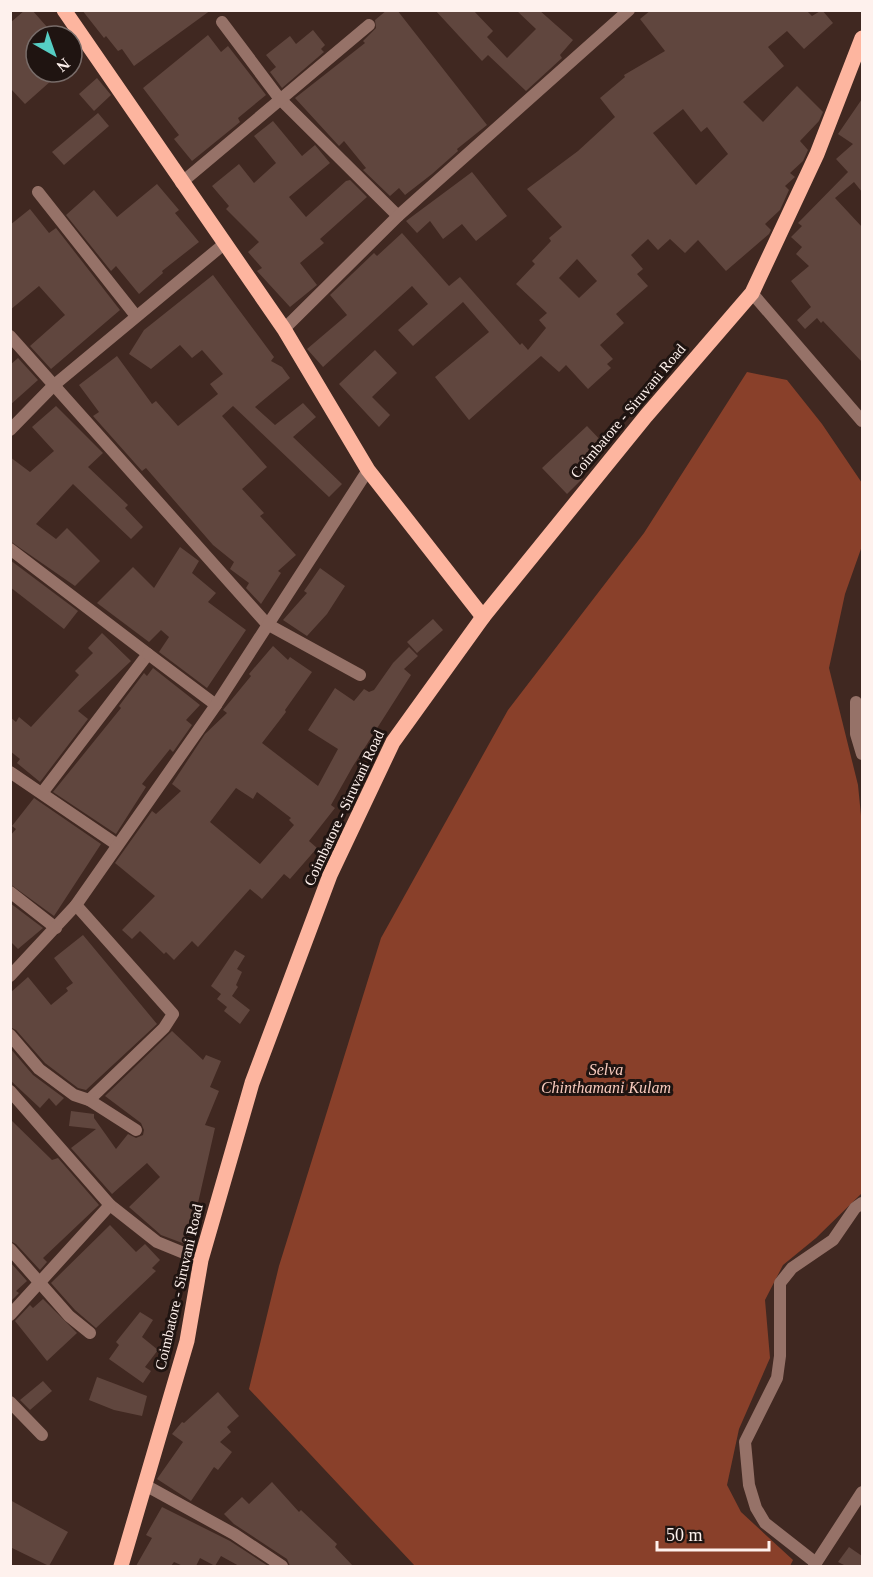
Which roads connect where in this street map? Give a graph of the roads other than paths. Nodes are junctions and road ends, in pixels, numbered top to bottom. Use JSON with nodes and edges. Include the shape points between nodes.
{"nodes":[{"id":1,"x":629,"y":10,"type":"edge"},
{"id":2,"x":69,"y":12,"type":"edge"},
{"id":3,"x":222,"y":22,"type":"dead end"},
{"id":4,"x":369,"y":25,"type":"dead end"},
{"id":5,"x":862,"y":38,"type":"edge"},
{"id":6,"x":279,"y":98,"type":"junction"},
{"id":7,"x":181,"y":183,"type":"junction"},
{"id":8,"x":38,"y":192,"type":"dead end"},
{"id":9,"x":398,"y":216,"type":"junction"},
{"id":10,"x":224,"y":244,"type":"junction"},
{"id":11,"x":752,"y":292,"type":"junction"},
{"id":12,"x":136,"y":316,"type":"junction"},
{"id":13,"x":284,"y":329,"type":"junction"},
{"id":14,"x":10,"y":336,"type":"edge"},
{"id":15,"x":53,"y":386,"type":"junction"},
{"id":16,"x":862,"y":421,"type":"edge"},
{"id":17,"x":10,"y":430,"type":"edge"},
{"id":18,"x":368,"y":470,"type":"junction"},
{"id":19,"x":10,"y":549,"type":"edge"},
{"id":20,"x":483,"y":617,"type":"junction"},
{"id":21,"x":267,"y":624,"type":"junction"},
{"id":22,"x":148,"y":654,"type":"junction"},
{"id":23,"x":360,"y":675,"type":"dead end"},
{"id":24,"x":856,"y":702,"type":"dead end"},
{"id":25,"x":216,"y":705,"type":"junction"},
{"id":26,"x":862,"y":754,"type":"edge"},
{"id":27,"x":10,"y":772,"type":"edge"},
{"id":28,"x":42,"y":793,"type":"junction"},
{"id":29,"x":116,"y":844,"type":"junction"},
{"id":30,"x":10,"y":892,"type":"edge"},
{"id":31,"x":76,"y":905,"type":"junction"},
{"id":32,"x":56,"y":928,"type":"junction"},
{"id":33,"x":10,"y":976,"type":"edge"},
{"id":34,"x":10,"y":1035,"type":"edge"},
{"id":35,"x":10,"y":1091,"type":"edge"},
{"id":36,"x":89,"y":1100,"type":"junction"},
{"id":37,"x":136,"y":1130,"type":"dead end"},
{"id":38,"x":862,"y":1203,"type":"edge"},
{"id":39,"x":110,"y":1206,"type":"junction"},
{"id":40,"x":10,"y":1249,"type":"edge"},
{"id":41,"x":201,"y":1260,"type":"junction"},
{"id":42,"x":39,"y":1283,"type":"junction"},
{"id":43,"x":10,"y":1315,"type":"edge"},
{"id":44,"x":90,"y":1333,"type":"dead end"},
{"id":45,"x":10,"y":1402,"type":"edge"},
{"id":46,"x":42,"y":1435,"type":"dead end"},
{"id":47,"x":145,"y":1485,"type":"junction"},
{"id":48,"x":862,"y":1492,"type":"edge"},
{"id":49,"x":815,"y":1565,"type":"edge"},
{"id":50,"x":121,"y":1566,"type":"edge"},
{"id":51,"x":282,"y":1566,"type":"edge"}],
"edges":[{"from":1,"to":9,"type":"street"},
{"from":2,"to":7,"type":"main road"},
{"from":3,"to":6,"type":"street"},
{"from":4,"to":6,"type":"street"},
{"from":5,"to":11,"type":"main road","name":"Coimbatore - Siruvani Road","via":[[817,154]]},
{"from":6,"to":7,"type":"street"},
{"from":6,"to":9,"type":"street"},
{"from":7,"to":10,"type":"main road"},
{"from":8,"to":12,"type":"street"},
{"from":9,"to":13,"type":"street"},
{"from":10,"to":12,"type":"street"},
{"from":10,"to":13,"type":"main road"},
{"from":11,"to":16,"type":"street"},
{"from":11,"to":20,"type":"main road","name":"Coimbatore - Siruvani Road","via":[[638,425]]},
{"from":12,"to":15,"type":"street"},
{"from":13,"to":18,"type":"main road"},
{"from":14,"to":15,"type":"street"},
{"from":15,"to":17,"type":"street"},
{"from":15,"to":21,"type":"street"},
{"from":18,"to":20,"type":"main road"},
{"from":18,"to":21,"type":"street"},
{"from":19,"to":22,"type":"street"},
{"from":20,"to":41,"type":"main road","name":"Coimbatore - Siruvani Road","via":[[393,742],[330,875],[252,1083]]},
{"from":21,"to":23,"type":"street"},
{"from":21,"to":25,"type":"street"},
{"from":22,"to":25,"type":"street"},
{"from":22,"to":28,"type":"street"},
{"from":24,"to":26,"type":"street","via":[[856,734]]},
{"from":25,"to":29,"type":"street"},
{"from":27,"to":28,"type":"street"},
{"from":28,"to":29,"type":"street"},
{"from":29,"to":31,"type":"street"},
{"from":30,"to":32,"type":"street"},
{"from":31,"to":32,"type":"street"},
{"from":31,"to":36,"type":"street","via":[[173,1014],[164,1028]]},
{"from":32,"to":33,"type":"street"},
{"from":34,"to":36,"type":"street","via":[[39,1069],[74,1095]]},
{"from":35,"to":39,"type":"street"},
{"from":36,"to":37,"type":"street"},
{"from":38,"to":49,"type":"street","via":[[833,1240],[792,1268],[780,1282],[777,1378],[746,1442],[749,1485],[756,1508],[765,1523]]},
{"from":39,"to":41,"type":"street","via":[[157,1242]]},
{"from":39,"to":42,"type":"street"},
{"from":40,"to":42,"type":"street"},
{"from":41,"to":47,"type":"main road","name":"Coimbatore - Siruvani Road","via":[[187,1341]]},
{"from":42,"to":43,"type":"street"},
{"from":42,"to":44,"type":"street"},
{"from":45,"to":46,"type":"street"},
{"from":47,"to":50,"type":"main road","name":"Coimbatore - Siruvani Road"},
{"from":47,"to":51,"type":"street","via":[[234,1534]]},
{"from":48,"to":49,"type":"street"}]}
